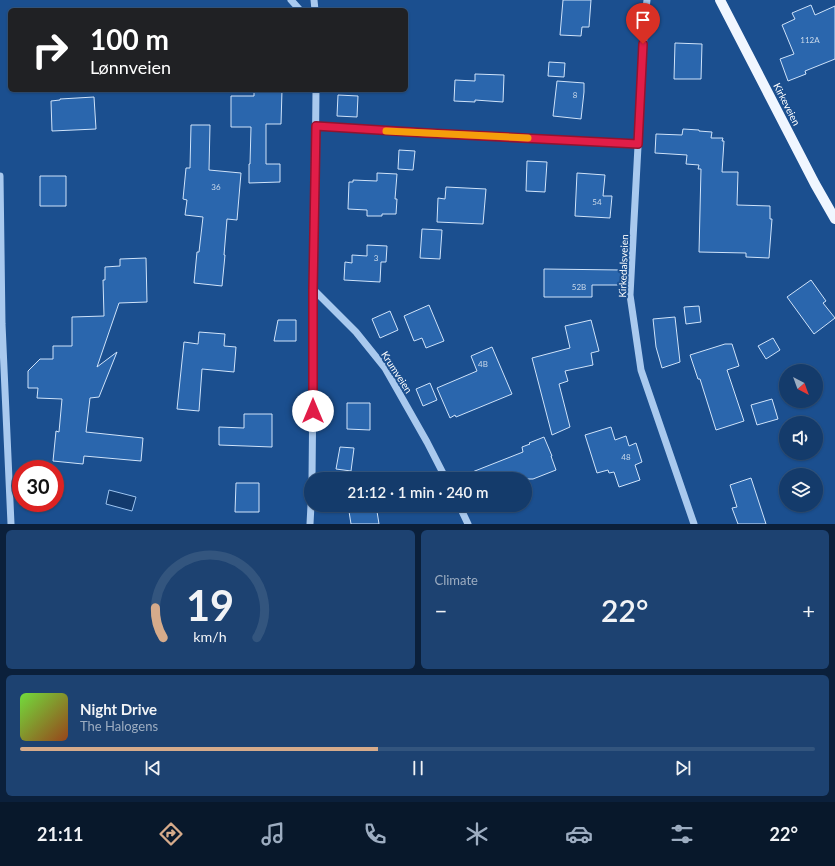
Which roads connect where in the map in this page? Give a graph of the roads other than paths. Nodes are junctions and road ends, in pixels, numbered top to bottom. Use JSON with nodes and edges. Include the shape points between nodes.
{"nodes":[{"id":1,"x":291,"y":0,"type":"edge"},
{"id":2,"x":647,"y":0,"type":"edge"},
{"id":3,"x":720,"y":0,"type":"edge"},
{"id":4,"x":298,"y":8,"type":"edge"},
{"id":5,"x":316,"y":92,"type":"edge"},
{"id":6,"x":316,"y":126,"type":"junction"},
{"id":7,"x":638,"y":144,"type":"junction"},
{"id":8,"x":0,"y":176,"type":"edge"},
{"id":9,"x":835,"y":219,"type":"edge"},
{"id":10,"x":313,"y":289,"type":"junction"},
{"id":11,"x":312,"y":472,"type":"edge"},
{"id":12,"x":442,"y":472,"type":"edge"},
{"id":13,"x":311,"y":512,"type":"edge"},
{"id":14,"x":462,"y":512,"type":"edge"},
{"id":15,"x":12,"y":524,"type":"edge"},
{"id":16,"x":310,"y":524,"type":"edge"},
{"id":17,"x":468,"y":524,"type":"edge"},
{"id":18,"x":694,"y":524,"type":"edge"}],
"edges":[{"from":1,"to":4,"type":"street"},
{"from":2,"to":7,"type":"street","name":"Kirkedalsveien"},
{"from":3,"to":9,"type":"main road","name":"Kirkeveien"},
{"from":5,"to":6,"type":"street"},
{"from":6,"to":7,"type":"street"},
{"from":6,"to":10,"type":"street"},
{"from":7,"to":18,"type":"street","name":"Kirkedalsveien","via":[[630,296],[641,370]]},
{"from":8,"to":15,"type":"street","via":[[2,324]]},
{"from":10,"to":11,"type":"street"},
{"from":10,"to":12,"type":"street","name":"Krumveien","via":[[356,332],[385,368]]},
{"from":13,"to":16,"type":"street"},
{"from":14,"to":17,"type":"street"}]}
